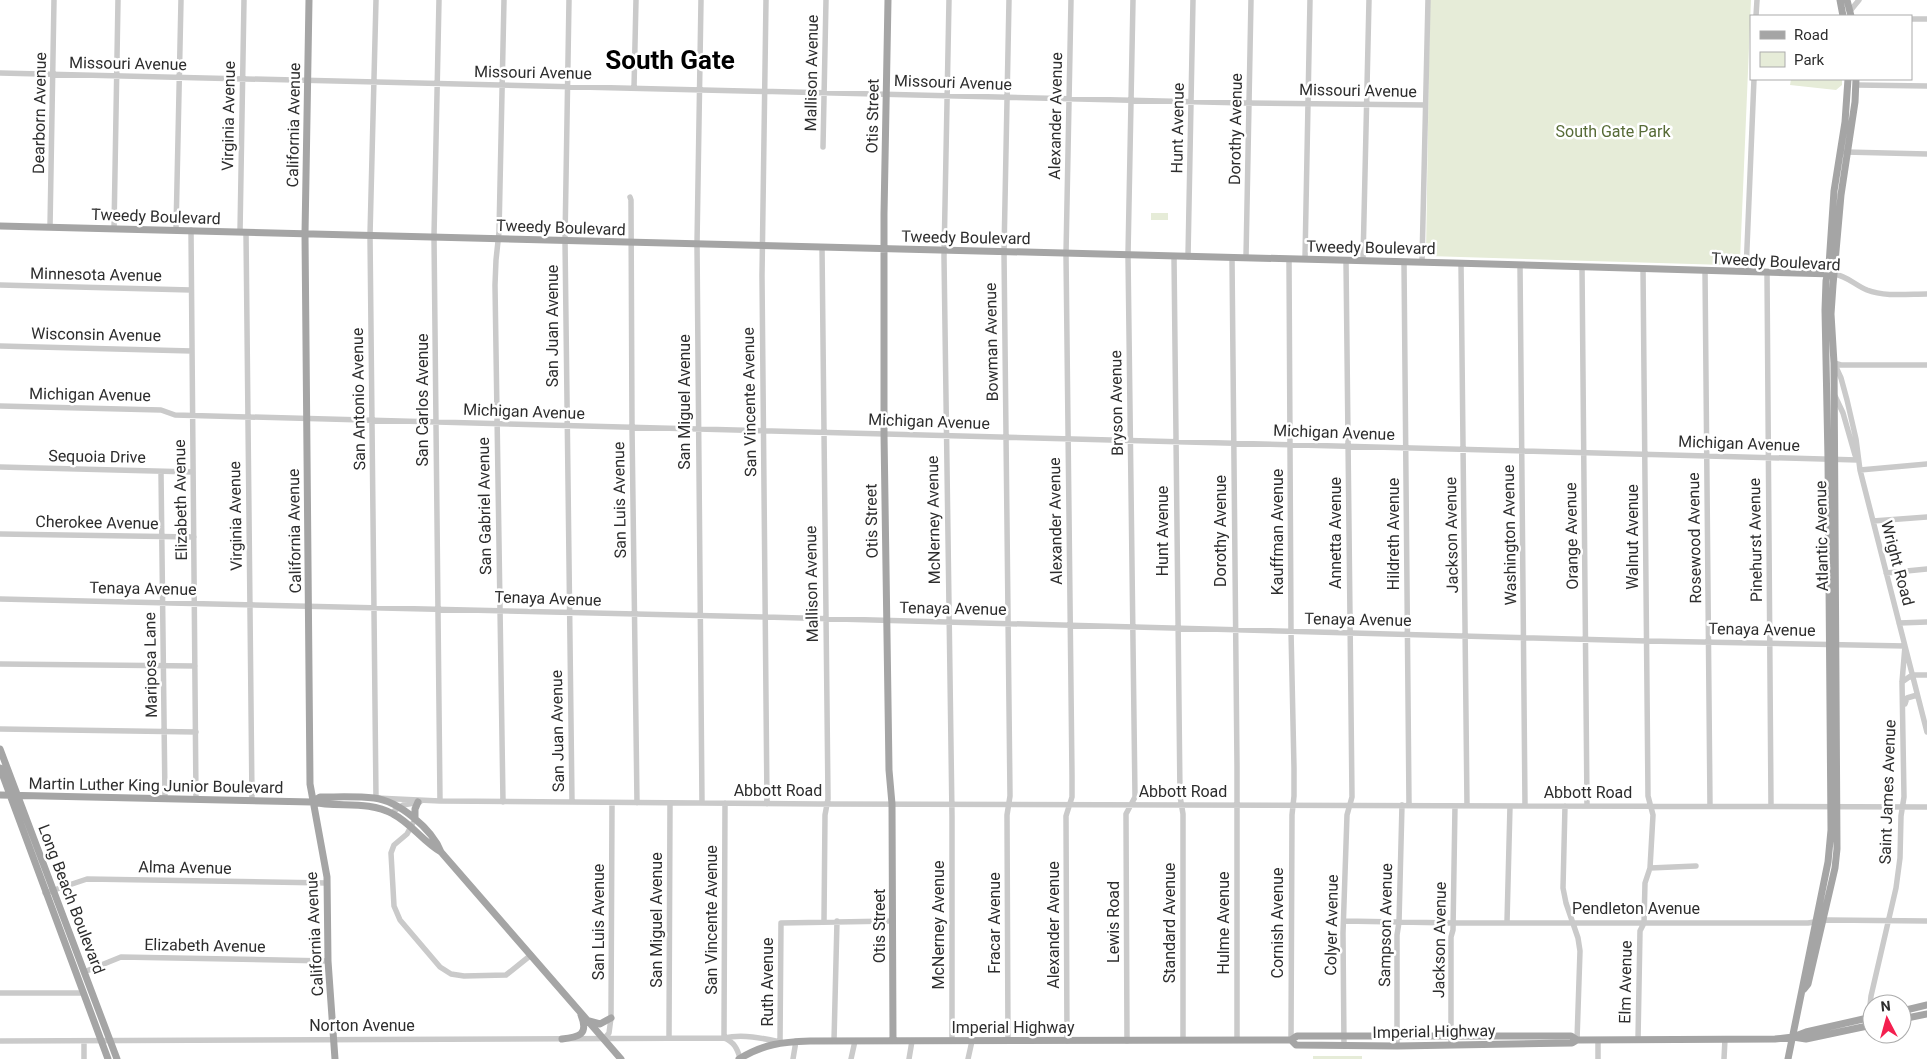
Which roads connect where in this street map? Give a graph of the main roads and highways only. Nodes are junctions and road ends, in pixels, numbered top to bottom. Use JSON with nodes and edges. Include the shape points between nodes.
{"nodes":[{"id":1,"x":309,"y":0,"type":"edge"},
{"id":2,"x":888,"y":0,"type":"edge"},
{"id":3,"x":1840,"y":0,"type":"edge"},
{"id":4,"x":1848,"y":0,"type":"edge"},
{"id":5,"x":1850,"y":14,"type":"edge"},
{"id":6,"x":1843,"y":15,"type":"edge"},
{"id":7,"x":1848,"y":80,"type":"edge"},
{"id":8,"x":1856,"y":82,"type":"edge"},
{"id":9,"x":1844,"y":152,"type":"junction"},
{"id":10,"x":0,"y":226,"type":"edge"},
{"id":11,"x":305,"y":234,"type":"junction"},
{"id":12,"x":884,"y":249,"type":"junction"},
{"id":13,"x":1831,"y":274,"type":"junction"},
{"id":14,"x":1825,"y":359,"type":"junction"},
{"id":15,"x":1834,"y":393,"type":"junction"},
{"id":16,"x":1826,"y":397,"type":"junction"},
{"id":17,"x":1834,"y":426,"type":"junction"},
{"id":18,"x":1831,"y":459,"type":"junction"},
{"id":19,"x":0,"y":749,"type":"edge"},
{"id":20,"x":0,"y":768,"type":"edge"},
{"id":21,"x":0,"y":795,"type":"edge"},
{"id":22,"x":10,"y":796,"type":"junction"},
{"id":23,"x":18,"y":796,"type":"junction"},
{"id":24,"x":312,"y":802,"type":"junction"},
{"id":25,"x":418,"y":802,"type":"road end"},
{"id":26,"x":415,"y":819,"type":"junction"},
{"id":27,"x":441,"y":852,"type":"junction"},
{"id":28,"x":68,"y":955,"type":"junction"},
{"id":29,"x":84,"y":972,"type":"junction"},
{"id":30,"x":82,"y":993,"type":"junction"},
{"id":31,"x":1927,"y":1005,"type":"edge"},
{"id":32,"x":1912,"y":1009,"type":"edge"},
{"id":33,"x":579,"y":1010,"type":"junction"},
{"id":34,"x":100,"y":1012,"type":"junction"},
{"id":35,"x":1927,"y":1014,"type":"edge"},
{"id":36,"x":1912,"y":1017,"type":"edge"},
{"id":37,"x":611,"y":1018,"type":"road end"},
{"id":38,"x":1862,"y":1019,"type":"edge"},
{"id":39,"x":588,"y":1020,"type":"junction"},
{"id":40,"x":1862,"y":1028,"type":"edge"},
{"id":41,"x":1792,"y":1037,"type":"junction"},
{"id":42,"x":562,"y":1039,"type":"road end"},
{"id":43,"x":1290,"y":1040,"type":"junction"},
{"id":44,"x":1578,"y":1040,"type":"junction"},
{"id":45,"x":894,"y":1041,"type":"junction"},
{"id":46,"x":108,"y":1059,"type":"edge"},
{"id":47,"x":117,"y":1059,"type":"edge"},
{"id":48,"x":335,"y":1059,"type":"edge"},
{"id":49,"x":621,"y":1059,"type":"edge"},
{"id":50,"x":739,"y":1059,"type":"edge"},
{"id":51,"x":1788,"y":1059,"type":"edge"}],
"edges":[{"from":1,"to":11,"type":"main road","name":"California Avenue"},
{"from":2,"to":12,"type":"main road","name":"Otis Street"},
{"from":3,"to":6,"type":"main road"},
{"from":4,"to":5,"type":"main road"},
{"from":7,"to":9,"type":"main road","name":"Atlantic Avenue"},
{"from":8,"to":9,"type":"main road","name":"Atlantic Avenue"},
{"from":9,"to":13,"type":"main road","name":"Atlantic Avenue"},
{"from":10,"to":11,"type":"main road","name":"Tweedy Boulevard"},
{"from":11,"to":12,"type":"main road","name":"Tweedy Boulevard"},
{"from":11,"to":24,"type":"main road","name":"California Avenue"},
{"from":12,"to":13,"type":"main road","name":"Tweedy Boulevard"},
{"from":12,"to":45,"type":"main road","name":"Otis Street"},
{"from":13,"to":14,"type":"main road","name":"Atlantic Avenue","via":[[1825,310]]},
{"from":13,"to":15,"type":"main road","name":"Atlantic Avenue"},
{"from":14,"to":15,"type":"main road","via":[[1829,364]]},
{"from":14,"to":16,"type":"main road","name":"Atlantic Avenue"},
{"from":15,"to":17,"type":"main road","name":"Atlantic Avenue"},
{"from":16,"to":17,"type":"main road","via":[[1830,402]]},
{"from":16,"to":18,"type":"main road","name":"Atlantic Avenue"},
{"from":17,"to":18,"type":"main road","name":"Atlantic Avenue"},
{"from":18,"to":41,"type":"main road","name":"Atlantic Avenue","via":[[1834,806],[1808,984]]},
{"from":19,"to":23,"type":"main road","name":"Long Beach Boulevard"},
{"from":20,"to":22,"type":"main road","name":"Long Beach Boulevard"},
{"from":21,"to":22,"type":"main road","name":"Martin Luther King Junior Boulevard"},
{"from":22,"to":23,"type":"main road","name":"Martin Luther King Junior Boulevard"},
{"from":22,"to":28,"type":"main road","name":"Long Beach Boulevard"},
{"from":23,"to":24,"type":"main road","name":"Martin Luther King Junior Boulevard"},
{"from":23,"to":29,"type":"main road","name":"Long Beach Boulevard"},
{"from":24,"to":26,"type":"main road","name":"Martin Luther King Junior Boulevard","via":[[320,797],[376,798],[398,807]]},
{"from":24,"to":27,"type":"main road","name":"Martin Luther King Junior Boulevard","via":[[364,805],[391,813]]},
{"from":24,"to":48,"type":"main road","name":"California Avenue","via":[[327,883],[328,961]]},
{"from":25,"to":26,"type":"main road"},
{"from":26,"to":27,"type":"main road","name":"Martin Luther King Junior Boulevard","via":[[438,843]]},
{"from":27,"to":33,"type":"main road","name":"Martin Luther King Junior Boulevard"},
{"from":28,"to":29,"type":"main road","via":[[79,971]]},
{"from":28,"to":30,"type":"main road","name":"Long Beach Boulevard"},
{"from":29,"to":34,"type":"main road","name":"Long Beach Boulevard"},
{"from":30,"to":34,"type":"main road","via":[[88,993],[95,1010]]},
{"from":30,"to":46,"type":"main road","name":"Long Beach Boulevard"},
{"from":31,"to":32,"type":"main road"},
{"from":33,"to":39,"type":"main road","name":"Martin Luther King Junior Boulevard"},
{"from":33,"to":42,"type":"main road","via":[[583,1032]]},
{"from":34,"to":47,"type":"main road","name":"Long Beach Boulevard"},
{"from":35,"to":36,"type":"main road"},
{"from":37,"to":39,"type":"main road","via":[[600,1024]]},
{"from":38,"to":41,"type":"main road","name":"Imperial Highway"},
{"from":39,"to":49,"type":"main road","name":"Martin Luther King Junior Boulevard"},
{"from":40,"to":41,"type":"main road","name":"Imperial Highway","via":[[1806,1039]]},
{"from":41,"to":44,"type":"main road","name":"Imperial Highway"},
{"from":41,"to":51,"type":"main road","name":"Atlantic Avenue"},
{"from":43,"to":44,"type":"main road","name":"Imperial Highway","via":[[1298,1036],[1571,1036]]},
{"from":43,"to":44,"type":"main road","name":"Imperial Highway","via":[[1296,1045],[1397,1046],[1572,1043]]},
{"from":43,"to":45,"type":"main road","name":"Imperial Highway"},
{"from":45,"to":50,"type":"main road","name":"Imperial Highway","via":[[780,1042],[765,1045]]}]}
